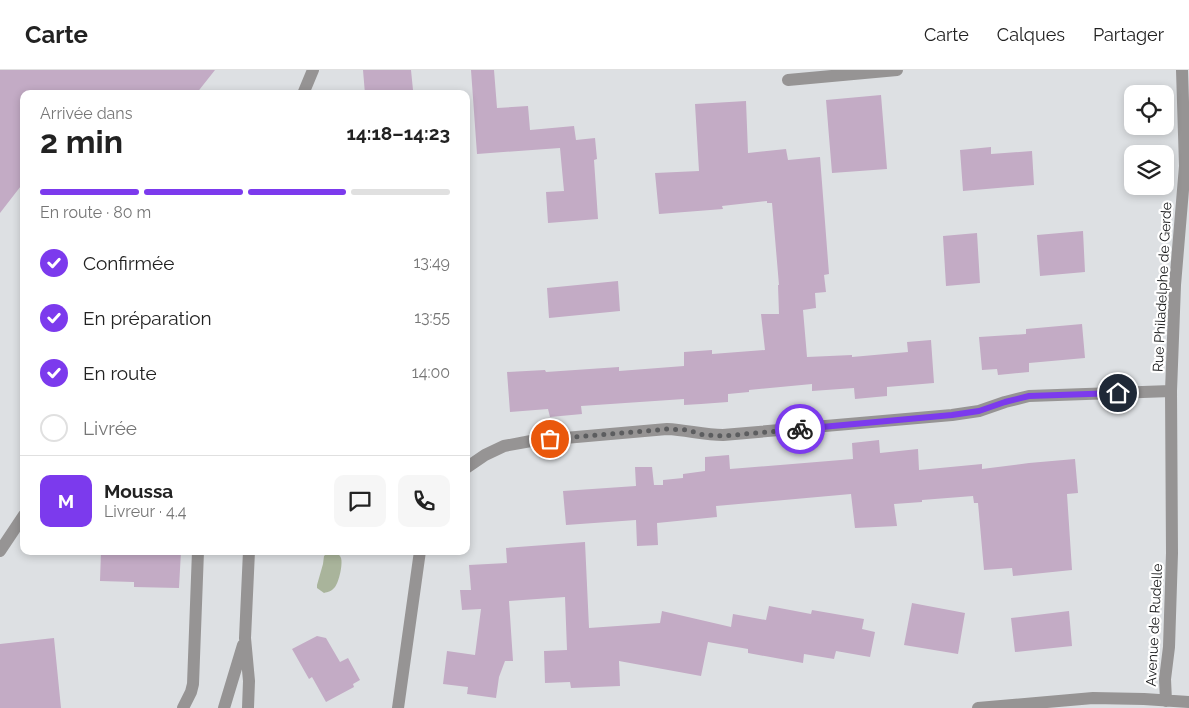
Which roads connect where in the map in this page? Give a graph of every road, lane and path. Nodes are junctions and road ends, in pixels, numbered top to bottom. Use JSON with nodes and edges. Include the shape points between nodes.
{"nodes":[{"id":1,"x":313,"y":70,"type":"edge"},
{"id":2,"x":897,"y":70,"type":"edge"},
{"id":3,"x":1181,"y":70,"type":"edge"},
{"id":4,"x":788,"y":80,"type":"dead end"},
{"id":5,"x":305,"y":90,"type":"edge"},
{"id":6,"x":1171,"y":391,"type":"junction"},
{"id":7,"x":470,"y":465,"type":"edge"},
{"id":8,"x":20,"y":521,"type":"edge"},
{"id":9,"x":0,"y":550,"type":"edge"},
{"id":10,"x":198,"y":555,"type":"edge"},
{"id":11,"x":249,"y":555,"type":"edge"},
{"id":12,"x":419,"y":555,"type":"edge"},
{"id":13,"x":245,"y":638,"type":"junction"},
{"id":14,"x":1166,"y":701,"type":"junction"},
{"id":15,"x":1189,"y":702,"type":"edge"},
{"id":16,"x":183,"y":708,"type":"edge"},
{"id":17,"x":224,"y":708,"type":"edge"},
{"id":18,"x":248,"y":708,"type":"edge"},
{"id":19,"x":398,"y":708,"type":"edge"},
{"id":20,"x":978,"y":708,"type":"edge"}],
"edges":[{"from":1,"to":5,"type":"street"},
{"from":2,"to":4,"type":"street"},
{"from":3,"to":6,"type":"street","name":"Rue Philadelphe de Gerde","via":[[1185,166],[1175,285]]},
{"from":6,"to":7,"type":"street","name":"Rue Philadelphe de Gerde","via":[[1029,396],[979,411],[952,415],[723,436],[668,429],[531,441],[504,446]]},
{"from":6,"to":14,"type":"street","name":"Avenue de Rudelle","via":[[1172,553]]},
{"from":8,"to":9,"type":"street"},
{"from":10,"to":16,"type":"street","via":[[193,684]]},
{"from":11,"to":13,"type":"street"},
{"from":12,"to":19,"type":"street"},
{"from":13,"to":17,"type":"street"},
{"from":13,"to":18,"type":"street"},
{"from":14,"to":15,"type":"street"},
{"from":14,"to":20,"type":"street","name":"Avenue de Rudelle","via":[[1093,698]]}]}
